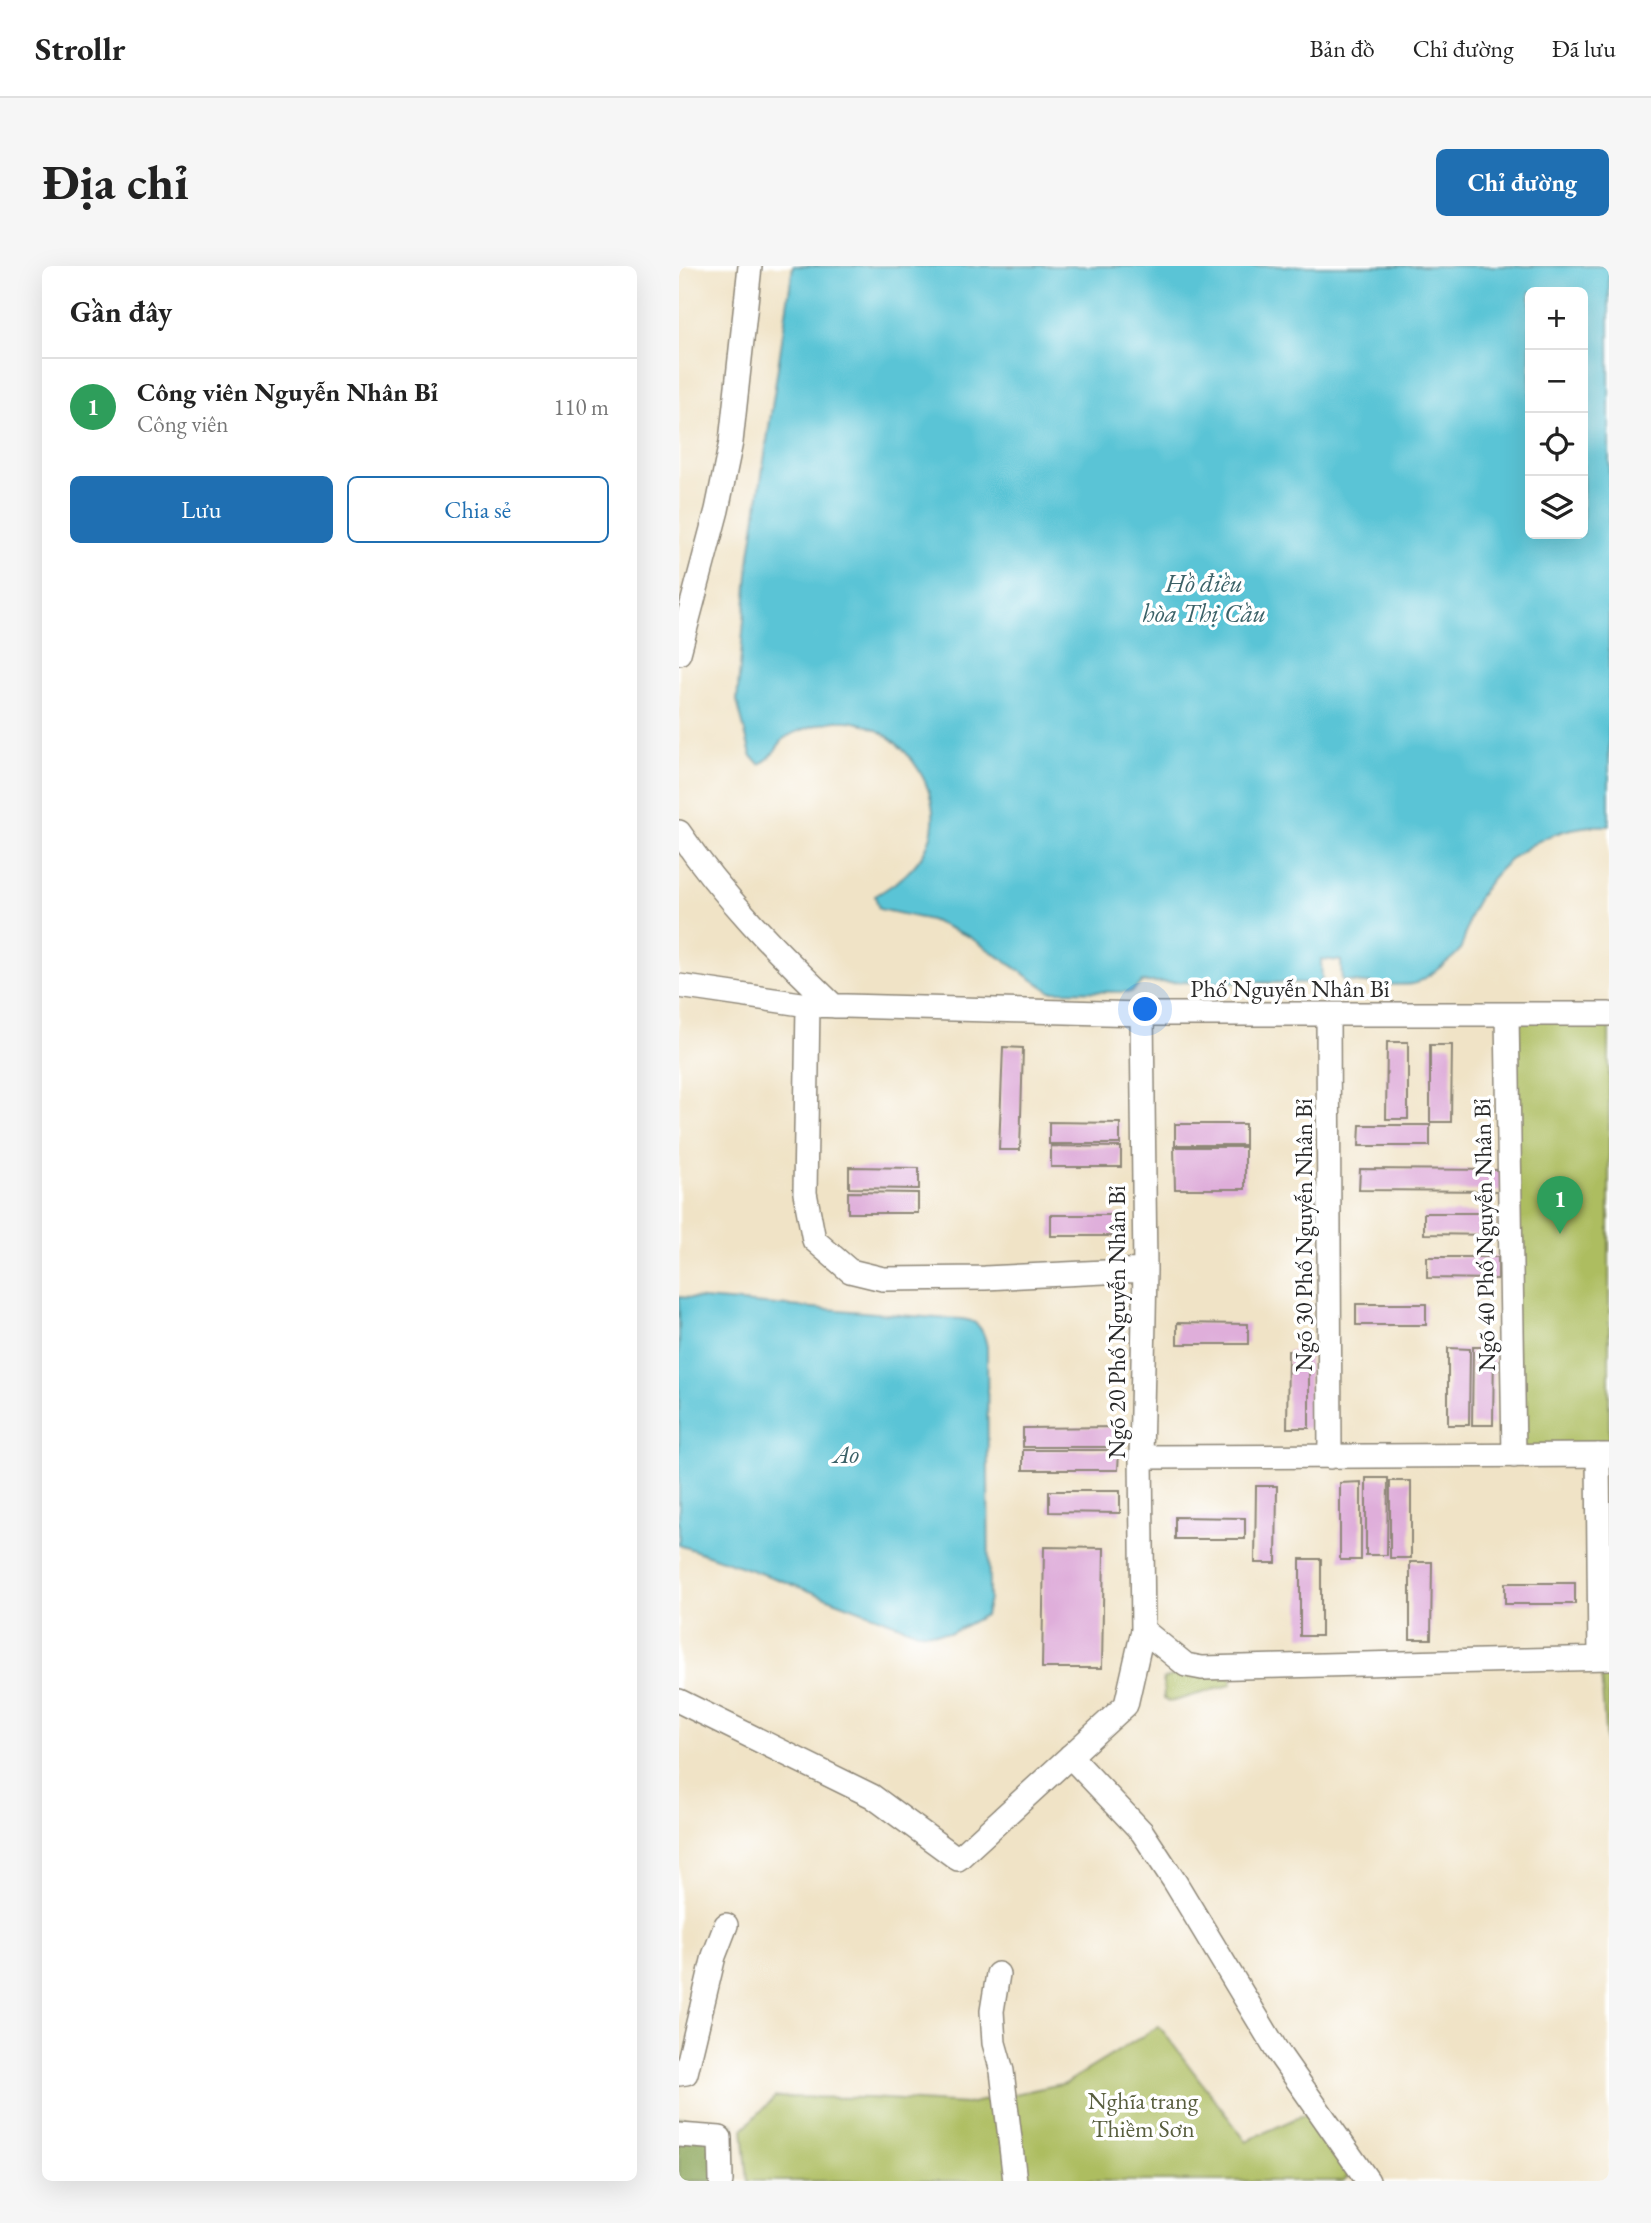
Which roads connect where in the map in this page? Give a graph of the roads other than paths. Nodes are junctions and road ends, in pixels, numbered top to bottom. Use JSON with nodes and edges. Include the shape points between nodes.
{"nodes":[{"id":1,"x":750,"y":266,"type":"edge"},
{"id":2,"x":679,"y":653,"type":"edge"},
{"id":3,"x":679,"y":832,"type":"edge"},
{"id":4,"x":679,"y":986,"type":"edge"},
{"id":5,"x":808,"y":1006,"type":"junction"},
{"id":6,"x":834,"y":1006,"type":"junction"},
{"id":7,"x":1142,"y":1014,"type":"junction"},
{"id":8,"x":1328,"y":1014,"type":"junction"},
{"id":9,"x":1507,"y":1014,"type":"junction"},
{"id":10,"x":1609,"y":1014,"type":"edge"},
{"id":11,"x":1145,"y":1270,"type":"junction"},
{"id":12,"x":1514,"y":1455,"type":"junction"},
{"id":13,"x":1604,"y":1455,"type":"edge"},
{"id":14,"x":1141,"y":1457,"type":"junction"},
{"id":15,"x":1330,"y":1457,"type":"junction"},
{"id":16,"x":1143,"y":1630,"type":"junction"},
{"id":17,"x":1604,"y":1658,"type":"edge"},
{"id":18,"x":679,"y":1701,"type":"edge"},
{"id":19,"x":1070,"y":1756,"type":"junction"},
{"id":20,"x":726,"y":1925,"type":"dead end"},
{"id":21,"x":998,"y":1975,"type":"dead end"},
{"id":22,"x":679,"y":2074,"type":"edge"},
{"id":23,"x":679,"y":2135,"type":"edge"},
{"id":24,"x":721,"y":2181,"type":"edge"},
{"id":25,"x":1015,"y":2181,"type":"edge"},
{"id":26,"x":1368,"y":2181,"type":"edge"}],
"edges":[{"from":1,"to":2,"type":"street","via":[[731,442]]},
{"from":3,"to":6,"type":"street","via":[[701,864]]},
{"from":4,"to":5,"type":"street","name":"Phố Nguyễn Nhân Bỉ"},
{"from":5,"to":6,"type":"street","name":"Phố Nguyễn Nhân Bỉ"},
{"from":5,"to":11,"type":"street","via":[[805,1194],[814,1240],[850,1271],[883,1279]]},
{"from":6,"to":7,"type":"street","name":"Phố Nguyễn Nhân Bỉ"},
{"from":7,"to":8,"type":"street","name":"Phố Nguyễn Nhân Bỉ"},
{"from":7,"to":11,"type":"street","name":"Ngõ 20 Phố Nguyễn Nhân Bỉ"},
{"from":8,"to":9,"type":"street","name":"Phố Nguyễn Nhân Bỉ"},
{"from":8,"to":15,"type":"street","name":"Ngõ 30 Phố Nguyễn Nhân Bỉ"},
{"from":9,"to":10,"type":"street","name":"Phố Nguyễn Nhân Bỉ"},
{"from":9,"to":12,"type":"street","name":"Ngõ 40 Phố Nguyễn Nhân Bỉ"},
{"from":11,"to":14,"type":"street","name":"Ngõ 20 Phố Nguyễn Nhân Bỉ"},
{"from":12,"to":13,"type":"street"},
{"from":12,"to":15,"type":"street"},
{"from":13,"to":17,"type":"street"},
{"from":14,"to":15,"type":"street"},
{"from":14,"to":16,"type":"street","name":"Ngõ 20 Phố Nguyễn Nhân Bỉ"},
{"from":16,"to":17,"type":"street","via":[[1186,1665],[1202,1668]]},
{"from":16,"to":19,"type":"street","name":"Ngõ 20 Phố Nguyễn Nhân Bỉ","via":[[1126,1705]]},
{"from":18,"to":19,"type":"street","name":"Ngõ 20 Phố Nguyễn Nhân Bỉ","via":[[872,1796],[958,1859]]},
{"from":19,"to":26,"type":"street","via":[[1142,1832],[1277,2051]]},
{"from":20,"to":22,"type":"street","via":[[686,2073]]},
{"from":21,"to":25,"type":"street","via":[[992,2011],[994,2043],[1002,2070]]},
{"from":23,"to":24,"type":"street","via":[[720,2138]]}]}
